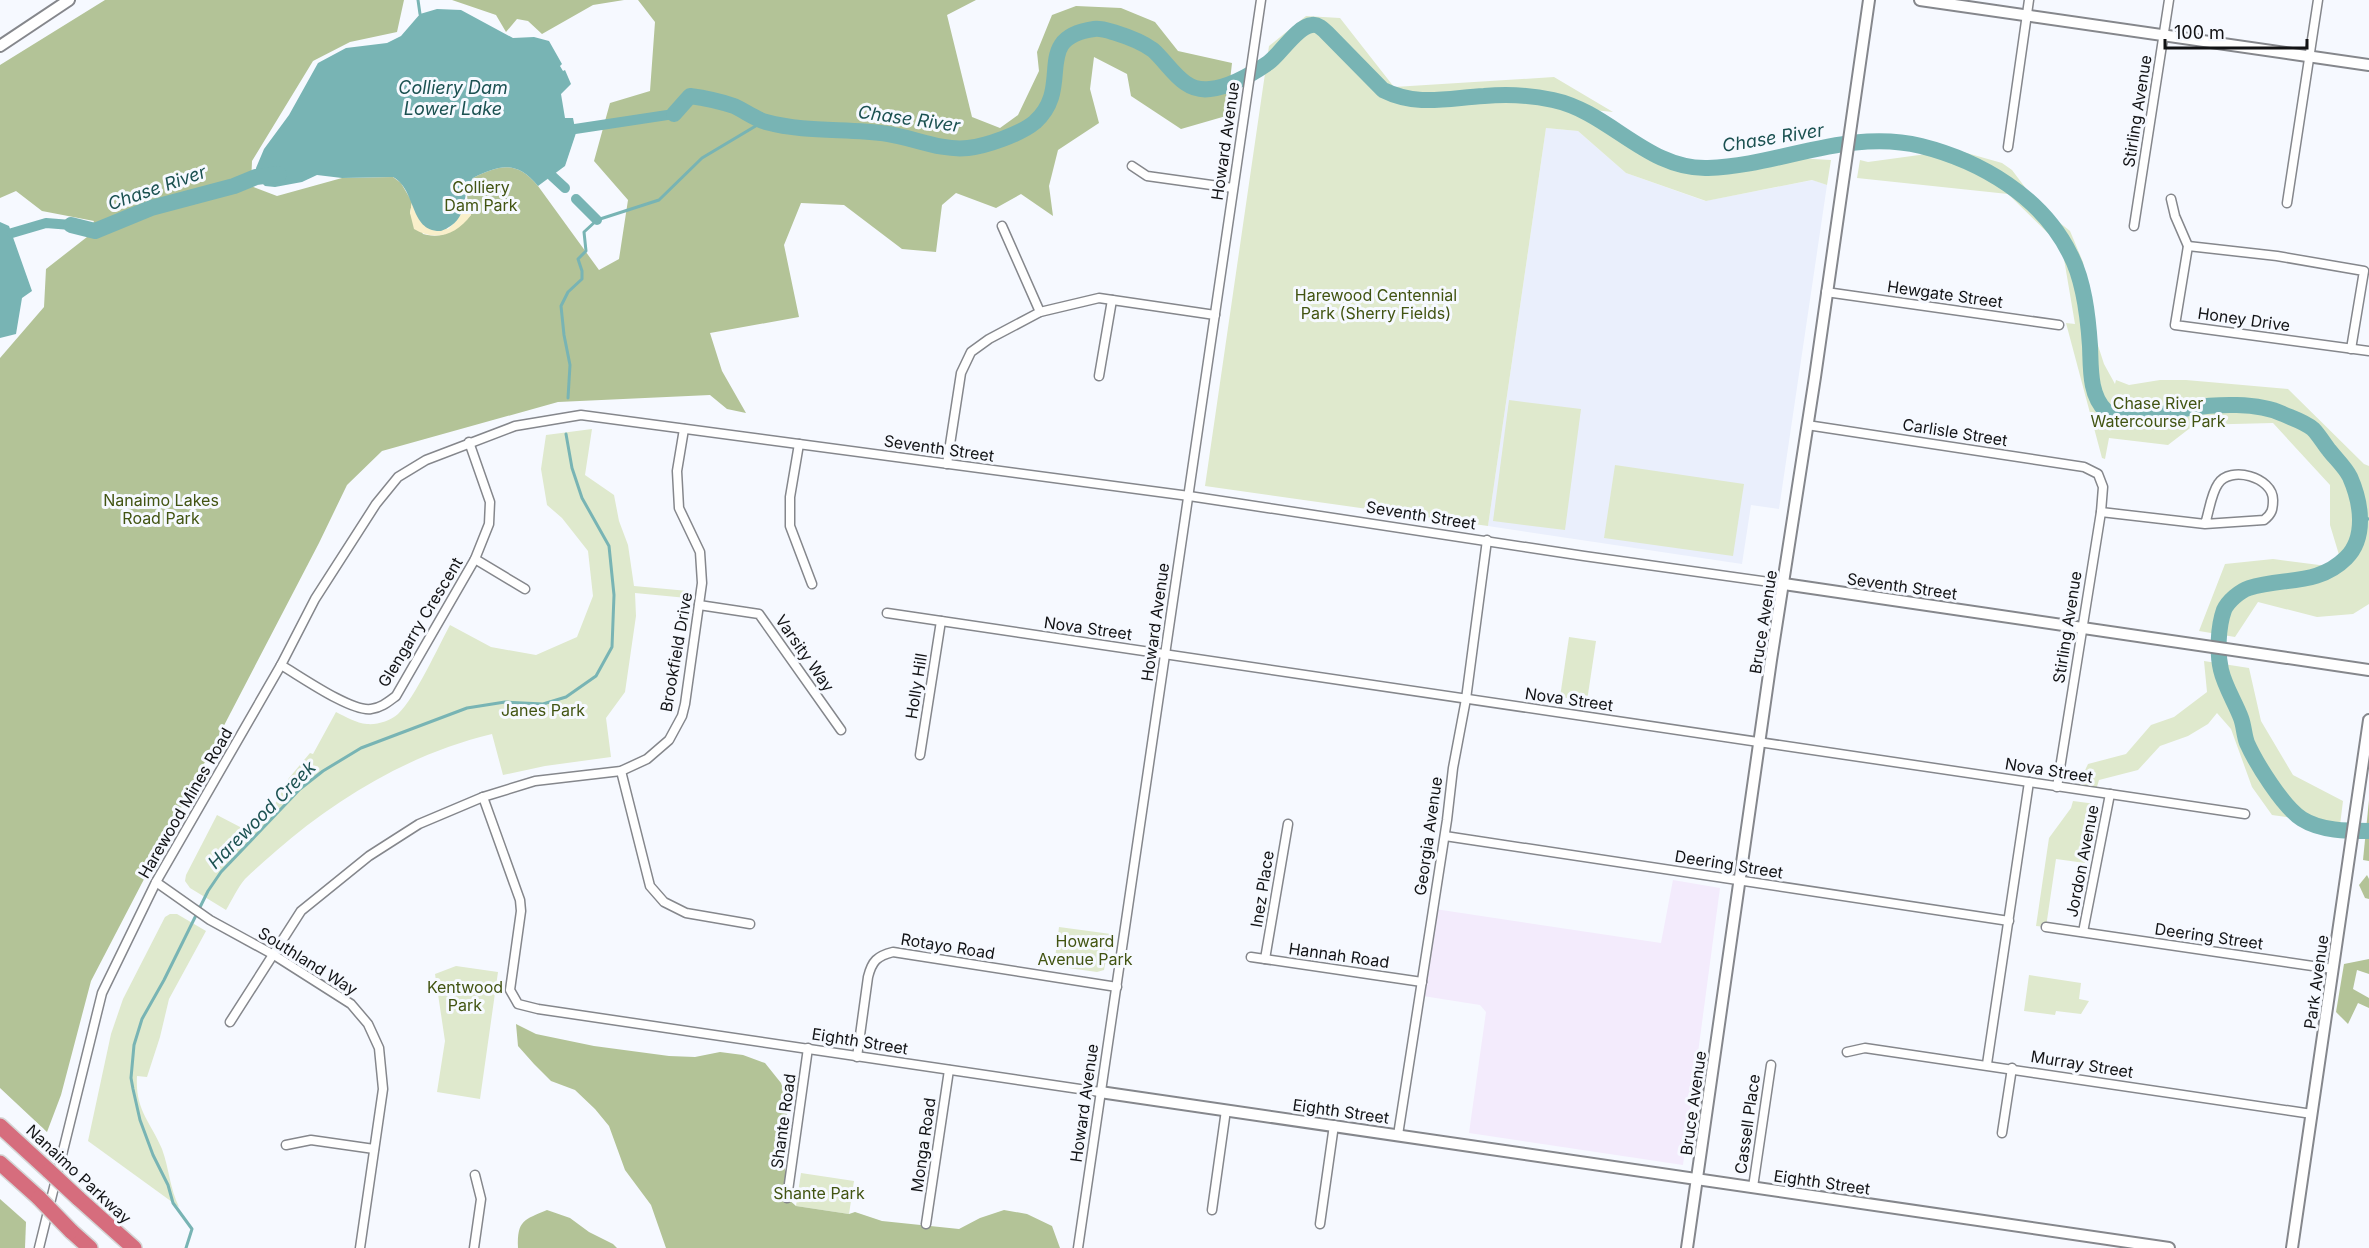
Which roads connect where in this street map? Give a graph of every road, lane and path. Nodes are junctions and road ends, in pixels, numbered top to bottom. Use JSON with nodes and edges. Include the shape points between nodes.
{"nodes":[{"id":1,"x":69,"y":0,"type":"edge"},
{"id":2,"x":1261,"y":0,"type":"edge"},
{"id":3,"x":1869,"y":0,"type":"edge"},
{"id":4,"x":1920,"y":0,"type":"edge"},
{"id":5,"x":2029,"y":0,"type":"edge"},
{"id":6,"x":2169,"y":0,"type":"edge"},
{"id":7,"x":2318,"y":0,"type":"edge"},
{"id":8,"x":2026,"y":16,"type":"junction"},
{"id":9,"x":2164,"y":36,"type":"junction"},
{"id":10,"x":0,"y":46,"type":"edge"},
{"id":11,"x":2309,"y":56,"type":"junction"},
{"id":12,"x":2369,"y":65,"type":"edge"},
{"id":13,"x":2008,"y":147,"type":"dead end"},
{"id":14,"x":1132,"y":166,"type":"dead end"},
{"id":15,"x":1233,"y":188,"type":"junction"},
{"id":16,"x":2171,"y":199,"type":"dead end"},
{"id":17,"x":2287,"y":203,"type":"dead end"},
{"id":18,"x":1002,"y":226,"type":"dead end"},
{"id":19,"x":2134,"y":226,"type":"dead end"},
{"id":20,"x":2188,"y":246,"type":"junction"},
{"id":21,"x":1826,"y":292,"type":"junction"},
{"id":22,"x":1112,"y":300,"type":"junction"},
{"id":23,"x":1040,"y":312,"type":"junction"},
{"id":24,"x":1215,"y":315,"type":"junction"},
{"id":25,"x":2060,"y":325,"type":"dead end"},
{"id":26,"x":2351,"y":349,"type":"junction"},
{"id":27,"x":2369,"y":351,"type":"edge"},
{"id":28,"x":1099,"y":375,"type":"dead end"},
{"id":29,"x":1807,"y":425,"type":"junction"},
{"id":30,"x":684,"y":429,"type":"junction"},
{"id":31,"x":470,"y":442,"type":"junction"},
{"id":32,"x":799,"y":444,"type":"junction"},
{"id":33,"x":947,"y":464,"type":"junction"},
{"id":34,"x":2098,"y":474,"type":"joint"},
{"id":35,"x":1189,"y":496,"type":"junction"},
{"id":36,"x":2101,"y":512,"type":"junction"},
{"id":37,"x":2205,"y":525,"type":"junction"},
{"id":38,"x":1487,"y":540,"type":"junction"},
{"id":39,"x":475,"y":559,"type":"junction"},
{"id":40,"x":812,"y":584,"type":"dead end"},
{"id":41,"x":1784,"y":584,"type":"junction"},
{"id":42,"x":525,"y":590,"type":"dead end"},
{"id":43,"x":699,"y":605,"type":"junction"},
{"id":44,"x":887,"y":613,"type":"dead end"},
{"id":45,"x":941,"y":621,"type":"junction"},
{"id":46,"x":2082,"y":628,"type":"junction"},
{"id":47,"x":1165,"y":654,"type":"junction"},
{"id":48,"x":281,"y":665,"type":"junction"},
{"id":49,"x":2369,"y":670,"type":"edge"},
{"id":50,"x":1466,"y":699,"type":"junction"},
{"id":51,"x":2369,"y":720,"type":"edge"},
{"id":52,"x":841,"y":730,"type":"dead end"},
{"id":53,"x":1761,"y":743,"type":"junction"},
{"id":54,"x":920,"y":755,"type":"dead end"},
{"id":55,"x":621,"y":771,"type":"junction"},
{"id":56,"x":2029,"y":782,"type":"junction"},
{"id":57,"x":2058,"y":787,"type":"junction"},
{"id":58,"x":2110,"y":794,"type":"junction"},
{"id":59,"x":483,"y":796,"type":"junction"},
{"id":60,"x":2245,"y":814,"type":"dead end"},
{"id":61,"x":1288,"y":824,"type":"dead end"},
{"id":62,"x":1445,"y":836,"type":"junction"},
{"id":63,"x":1741,"y":880,"type":"junction"},
{"id":64,"x":156,"y":882,"type":"junction"},
{"id":65,"x":2008,"y":921,"type":"junction"},
{"id":66,"x":750,"y":924,"type":"dead end"},
{"id":67,"x":2046,"y":927,"type":"dead end"},
{"id":68,"x":2083,"y":932,"type":"junction"},
{"id":69,"x":274,"y":955,"type":"junction"},
{"id":70,"x":1251,"y":957,"type":"dead end"},
{"id":71,"x":1265,"y":959,"type":"junction"},
{"id":72,"x":2333,"y":969,"type":"junction"},
{"id":73,"x":1422,"y":982,"type":"junction"},
{"id":74,"x":1117,"y":987,"type":"junction"},
{"id":75,"x":230,"y":1022,"type":"dead end"},
{"id":76,"x":808,"y":1048,"type":"junction"},
{"id":77,"x":1847,"y":1052,"type":"dead end"},
{"id":78,"x":856,"y":1057,"type":"junction"},
{"id":79,"x":1987,"y":1064,"type":"junction"},
{"id":80,"x":1771,"y":1065,"type":"dead end"},
{"id":81,"x":2012,"y":1068,"type":"junction"},
{"id":82,"x":949,"y":1070,"type":"junction"},
{"id":83,"x":1101,"y":1092,"type":"junction"},
{"id":84,"x":1226,"y":1110,"type":"junction"},
{"id":85,"x":2312,"y":1114,"type":"junction"},
{"id":86,"x":1334,"y":1125,"type":"junction"},
{"id":87,"x":0,"y":1126,"type":"edge"},
{"id":88,"x":2002,"y":1133,"type":"dead end"},
{"id":89,"x":1398,"y":1135,"type":"junction"},
{"id":90,"x":286,"y":1145,"type":"dead end"},
{"id":91,"x":374,"y":1149,"type":"junction"},
{"id":92,"x":0,"y":1163,"type":"edge"},
{"id":93,"x":475,"y":1175,"type":"dead end"},
{"id":94,"x":1697,"y":1179,"type":"junction"},
{"id":95,"x":1753,"y":1187,"type":"junction"},
{"id":96,"x":787,"y":1198,"type":"dead end"},
{"id":97,"x":1212,"y":1210,"type":"dead end"},
{"id":98,"x":926,"y":1224,"type":"dead end"},
{"id":99,"x":1320,"y":1224,"type":"dead end"},
{"id":100,"x":39,"y":1248,"type":"edge"},
{"id":101,"x":90,"y":1248,"type":"edge"},
{"id":102,"x":134,"y":1248,"type":"edge"},
{"id":103,"x":360,"y":1248,"type":"edge"},
{"id":104,"x":474,"y":1248,"type":"edge"},
{"id":105,"x":1078,"y":1248,"type":"edge"},
{"id":106,"x":1687,"y":1248,"type":"edge"},
{"id":107,"x":2169,"y":1248,"type":"edge"},
{"id":108,"x":2292,"y":1248,"type":"edge"}],
"edges":[{"from":1,"to":10,"type":"street"},
{"from":2,"to":15,"type":"street","name":"Howard Avenue"},
{"from":3,"to":21,"type":"street","name":"Bruce Avenue"},
{"from":4,"to":8,"type":"street"},
{"from":5,"to":8,"type":"street"},
{"from":6,"to":9,"type":"street","name":"Stirling Avenue"},
{"from":7,"to":11,"type":"street"},
{"from":8,"to":9,"type":"street"},
{"from":8,"to":13,"type":"street"},
{"from":9,"to":11,"type":"street"},
{"from":9,"to":19,"type":"street","name":"Stirling Avenue"},
{"from":11,"to":12,"type":"street"},
{"from":11,"to":17,"type":"street"},
{"from":14,"to":15,"type":"street","via":[[1146,176]]},
{"from":15,"to":24,"type":"street","name":"Howard Avenue"},
{"from":16,"to":20,"type":"street"},
{"from":18,"to":23,"type":"street"},
{"from":20,"to":26,"type":"street","via":[[2364,271]]},
{"from":20,"to":26,"type":"street","name":"Honey Drive","via":[[2175,325]]},
{"from":21,"to":25,"type":"street","name":"Hewgate Street"},
{"from":21,"to":29,"type":"street","name":"Bruce Avenue"},
{"from":22,"to":23,"type":"street","via":[[1099,298]]},
{"from":22,"to":24,"type":"street"},
{"from":22,"to":28,"type":"street"},
{"from":23,"to":33,"type":"street","via":[[971,352],[961,373]]},
{"from":24,"to":35,"type":"street","name":"Howard Avenue"},
{"from":26,"to":27,"type":"street","name":"Honey Drive"},
{"from":29,"to":34,"type":"street","name":"Carlisle Street","via":[[2084,467]]},
{"from":29,"to":41,"type":"street","name":"Bruce Avenue"},
{"from":30,"to":31,"type":"street","name":"Seventh Street","via":[[581,415],[515,426]]},
{"from":30,"to":32,"type":"street","name":"Seventh Street"},
{"from":30,"to":43,"type":"street","name":"Brookfield Drive","via":[[677,471],[679,508],[700,552]]},
{"from":31,"to":39,"type":"street","name":"Glengarry Crescent","via":[[490,502],[489,524]]},
{"from":31,"to":48,"type":"street","name":"Harewood Mines Road","via":[[426,460],[399,477],[376,504],[315,599]]},
{"from":32,"to":33,"type":"street","name":"Seventh Street"},
{"from":32,"to":40,"type":"street","via":[[790,497],[790,526]]},
{"from":33,"to":35,"type":"street","name":"Seventh Street"},
{"from":34,"to":36,"type":"street","name":"Stirling Avenue","via":[[2103,487]]},
{"from":35,"to":38,"type":"street","name":"Seventh Street"},
{"from":35,"to":47,"type":"street","name":"Howard Avenue"},
{"from":36,"to":37,"type":"street"},
{"from":36,"to":46,"type":"street","name":"Stirling Avenue"},
{"from":37,"to":37,"type":"street","via":[[2264,520],[2271,515],[2273,493],[2266,483],[2254,477],[2230,475],[2217,484]]},
{"from":38,"to":41,"type":"street","name":"Seventh Street"},
{"from":38,"to":50,"type":"street","name":"Georgia Avenue"},
{"from":39,"to":42,"type":"street"},
{"from":39,"to":48,"type":"street","name":"Glengarry Crescent","via":[[396,696],[382,706],[369,710],[353,707]]},
{"from":41,"to":46,"type":"street","name":"Seventh Street"},
{"from":41,"to":53,"type":"street","name":"Bruce Avenue"},
{"from":43,"to":52,"type":"street","name":"Varsity Way","via":[[759,614]]},
{"from":43,"to":55,"type":"street","name":"Brookfield Drive","via":[[682,716],[669,740],[647,759]]},
{"from":44,"to":45,"type":"street","name":"Nova Street"},
{"from":45,"to":47,"type":"street","name":"Nova Street"},
{"from":45,"to":54,"type":"street","name":"Holly Hill"},
{"from":46,"to":49,"type":"street","name":"Seventh Street"},
{"from":46,"to":57,"type":"street","name":"Stirling Avenue"},
{"from":47,"to":50,"type":"street","name":"Nova Street"},
{"from":47,"to":74,"type":"street","name":"Howard Avenue"},
{"from":48,"to":64,"type":"street","name":"Harewood Mines Road"},
{"from":50,"to":53,"type":"street","name":"Nova Street"},
{"from":50,"to":62,"type":"street","name":"Georgia Avenue"},
{"from":51,"to":72,"type":"street","name":"Park Avenue"},
{"from":53,"to":56,"type":"street","name":"Nova Street"},
{"from":53,"to":63,"type":"street","name":"Bruce Avenue"},
{"from":55,"to":59,"type":"street","name":"Brookfield Drive","via":[[535,782]]},
{"from":55,"to":66,"type":"street","via":[[650,886],[664,902],[686,913]]},
{"from":56,"to":57,"type":"street","name":"Nova Street"},
{"from":56,"to":65,"type":"street"},
{"from":57,"to":58,"type":"street","name":"Nova Street"},
{"from":58,"to":60,"type":"street","name":"Nova Street"},
{"from":58,"to":68,"type":"street","name":"Jordon Avenue"},
{"from":59,"to":69,"type":"street","name":"Brookfield Drive","via":[[419,824],[369,856],[301,911]]},
{"from":59,"to":76,"type":"street","name":"Eighth Street","via":[[520,900],[510,990],[518,1004]]},
{"from":61,"to":71,"type":"street","name":"Inez Place"},
{"from":62,"to":63,"type":"street","name":"Deering Street"},
{"from":62,"to":73,"type":"street","name":"Georgia Avenue"},
{"from":63,"to":65,"type":"street","name":"Deering Street"},
{"from":63,"to":94,"type":"street","name":"Bruce Avenue"},
{"from":64,"to":69,"type":"street","name":"Southland Way","via":[[210,920]]},
{"from":64,"to":100,"type":"street","name":"Harewood Mines Road","via":[[102,993]]},
{"from":65,"to":79,"type":"street"},
{"from":67,"to":68,"type":"street","name":"Deering Street"},
{"from":68,"to":72,"type":"street","name":"Deering Street"},
{"from":69,"to":75,"type":"street","name":"Brookfield Drive"},
{"from":69,"to":91,"type":"street","name":"Southland Way","via":[[351,1004],[368,1024],[379,1048],[382,1070]]},
{"from":70,"to":71,"type":"street","name":"Hannah Road"},
{"from":71,"to":73,"type":"street","name":"Hannah Road"},
{"from":72,"to":85,"type":"street","name":"Park Avenue"},
{"from":73,"to":89,"type":"street","name":"Georgia Avenue"},
{"from":74,"to":78,"type":"street","name":"Rotayo Road","via":[[893,952],[882,954],[871,965]]},
{"from":74,"to":83,"type":"street","name":"Howard Avenue"},
{"from":76,"to":78,"type":"street","name":"Eighth Street"},
{"from":76,"to":96,"type":"street","name":"Shante Road"},
{"from":77,"to":79,"type":"street","name":"Murray Street","via":[[1865,1048]]},
{"from":78,"to":82,"type":"street","name":"Eighth Street"},
{"from":79,"to":81,"type":"street","name":"Murray Street"},
{"from":80,"to":95,"type":"street","name":"Cassell Place"},
{"from":81,"to":85,"type":"street","name":"Murray Street"},
{"from":81,"to":88,"type":"street"},
{"from":82,"to":83,"type":"street","name":"Eighth Street"},
{"from":82,"to":98,"type":"street","name":"Monga Road"},
{"from":83,"to":84,"type":"street","name":"Eighth Street"},
{"from":83,"to":105,"type":"street","name":"Howard Avenue"},
{"from":84,"to":86,"type":"street","name":"Eighth Street"},
{"from":84,"to":97,"type":"street"},
{"from":85,"to":108,"type":"street","name":"Park Avenue"},
{"from":86,"to":89,"type":"street","name":"Eighth Street"},
{"from":86,"to":99,"type":"street"},
{"from":87,"to":102,"type":"highway","name":"Nanaimo Parkway","bridge":true},
{"from":89,"to":94,"type":"street","name":"Eighth Street"},
{"from":90,"to":91,"type":"street","via":[[311,1140]]},
{"from":91,"to":103,"type":"street","name":"Southland Way"},
{"from":92,"to":101,"type":"highway","bridge":true},
{"from":93,"to":104,"type":"street","via":[[481,1199]]},
{"from":94,"to":95,"type":"street","name":"Eighth Street"},
{"from":94,"to":106,"type":"street","name":"Bruce Avenue"},
{"from":95,"to":107,"type":"street","name":"Eighth Street"}]}
